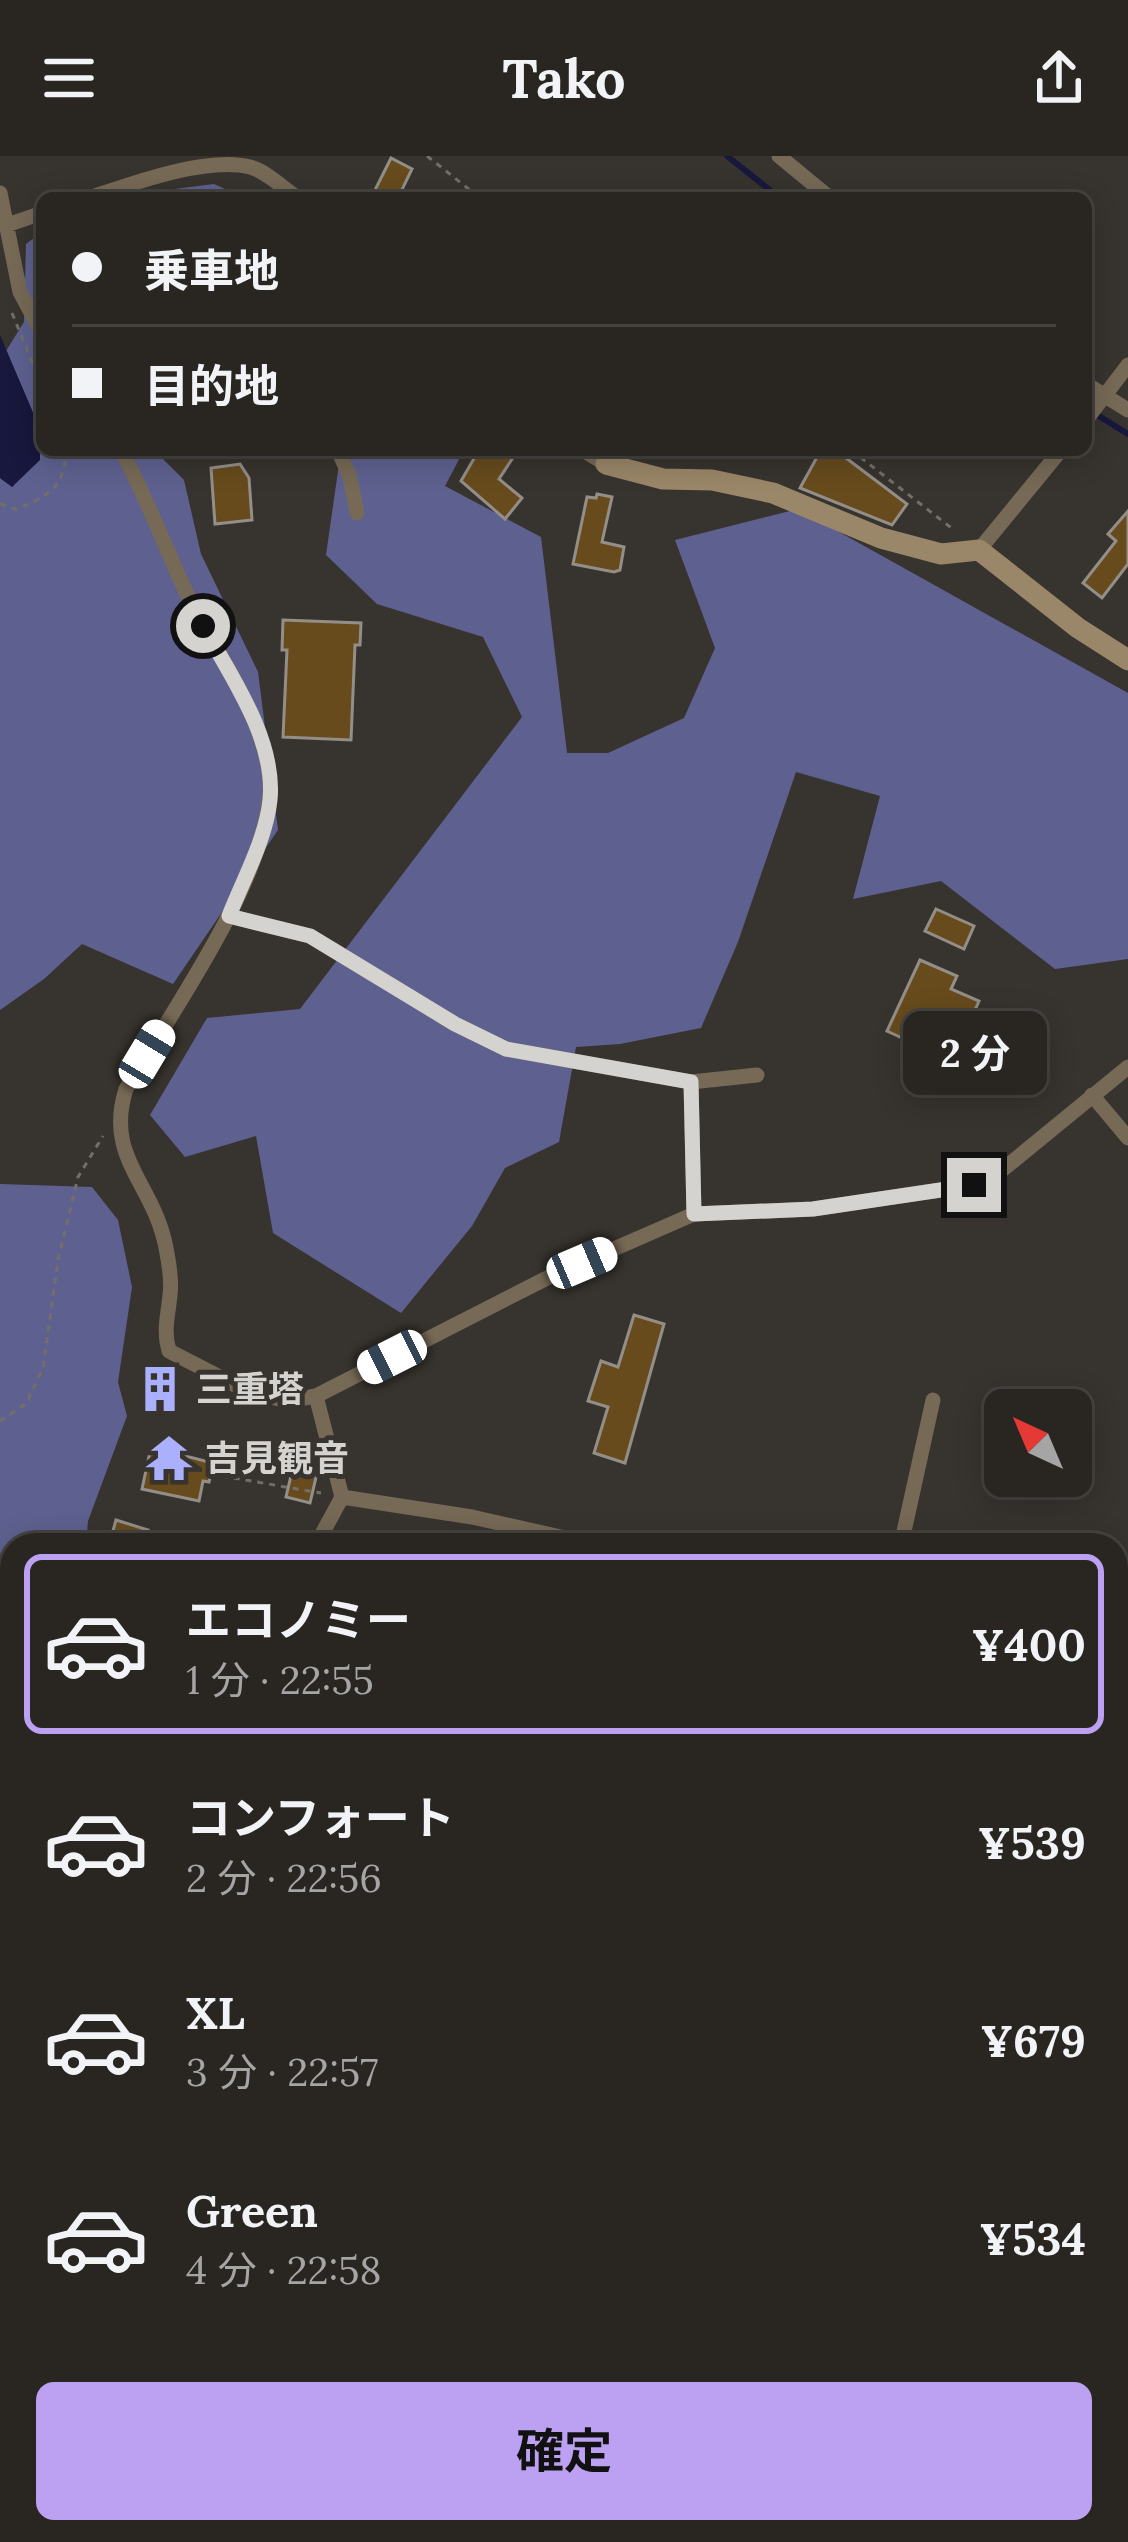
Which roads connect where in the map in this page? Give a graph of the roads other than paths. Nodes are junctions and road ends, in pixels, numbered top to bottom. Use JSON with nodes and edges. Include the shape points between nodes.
{"nodes":[{"id":1,"x":779,"y":156,"type":"edge"},
{"id":2,"x":108,"y":192,"type":"edge"},
{"id":3,"x":289,"y":192,"type":"edge"},
{"id":4,"x":823,"y":192,"type":"edge"},
{"id":5,"x":0,"y":193,"type":"edge"},
{"id":6,"x":36,"y":215,"type":"edge"},
{"id":7,"x":7,"y":225,"type":"junction"},
{"id":8,"x":36,"y":322,"type":"edge"},
{"id":9,"x":1128,"y":365,"type":"edge"},
{"id":10,"x":1092,"y":388,"type":"edge"},
{"id":11,"x":1106,"y":396,"type":"junction"},
{"id":12,"x":1128,"y":410,"type":"edge"},
{"id":13,"x":1092,"y":413,"type":"edge"},
{"id":14,"x":124,"y":456,"type":"edge"},
{"id":15,"x":341,"y":456,"type":"edge"},
{"id":16,"x":593,"y":456,"type":"edge"},
{"id":17,"x":1056,"y":456,"type":"edge"},
{"id":18,"x":606,"y":464,"type":"joint"},
{"id":19,"x":357,"y":513,"type":"dead end"},
{"id":20,"x":979,"y":550,"type":"junction"},
{"id":21,"x":1128,"y":660,"type":"edge"},
{"id":22,"x":229,"y":916,"type":"junction"},
{"id":23,"x":1128,"y":1067,"type":"edge"},
{"id":24,"x":757,"y":1075,"type":"dead end"},
{"id":25,"x":691,"y":1082,"type":"junction"},
{"id":26,"x":1092,"y":1095,"type":"junction"},
{"id":27,"x":1128,"y":1138,"type":"edge"},
{"id":28,"x":694,"y":1214,"type":"junction"},
{"id":29,"x":316,"y":1396,"type":"junction"},
{"id":30,"x":933,"y":1400,"type":"dead end"},
{"id":31,"x":342,"y":1497,"type":"junction"},
{"id":32,"x":322,"y":1533,"type":"edge"},
{"id":33,"x":543,"y":1533,"type":"edge"},
{"id":34,"x":904,"y":1533,"type":"edge"}],
"edges":[{"from":1,"to":4,"type":"street"},
{"from":2,"to":3,"type":"street","via":[[176,170],[226,166],[252,167]]},
{"from":5,"to":7,"type":"street"},
{"from":6,"to":7,"type":"street"},
{"from":7,"to":8,"type":"street","via":[[20,292]]},
{"from":9,"to":11,"type":"street"},
{"from":10,"to":11,"type":"street"},
{"from":11,"to":12,"type":"street"},
{"from":11,"to":13,"type":"street"},
{"from":14,"to":22,"type":"street","via":[[247,706],[271,781]]},
{"from":15,"to":19,"type":"street"},
{"from":16,"to":18,"type":"street"},
{"from":17,"to":20,"type":"street"},
{"from":18,"to":20,"type":"street","via":[[773,494],[941,554]]},
{"from":20,"to":21,"type":"street"},
{"from":22,"to":25,"type":"street","via":[[310,936],[506,1049]]},
{"from":22,"to":29,"type":"street","via":[[126,1088],[120,1142],[166,1244],[169,1351],[241,1388],[286,1401]]},
{"from":23,"to":26,"type":"street"},
{"from":24,"to":25,"type":"street"},
{"from":25,"to":28,"type":"street"},
{"from":26,"to":27,"type":"street"},
{"from":26,"to":28,"type":"street","via":[[974,1185],[813,1209]]},
{"from":28,"to":29,"type":"street","via":[[545,1279]]},
{"from":29,"to":31,"type":"street"},
{"from":30,"to":34,"type":"street"},
{"from":31,"to":32,"type":"street"},
{"from":31,"to":33,"type":"street"}]}
